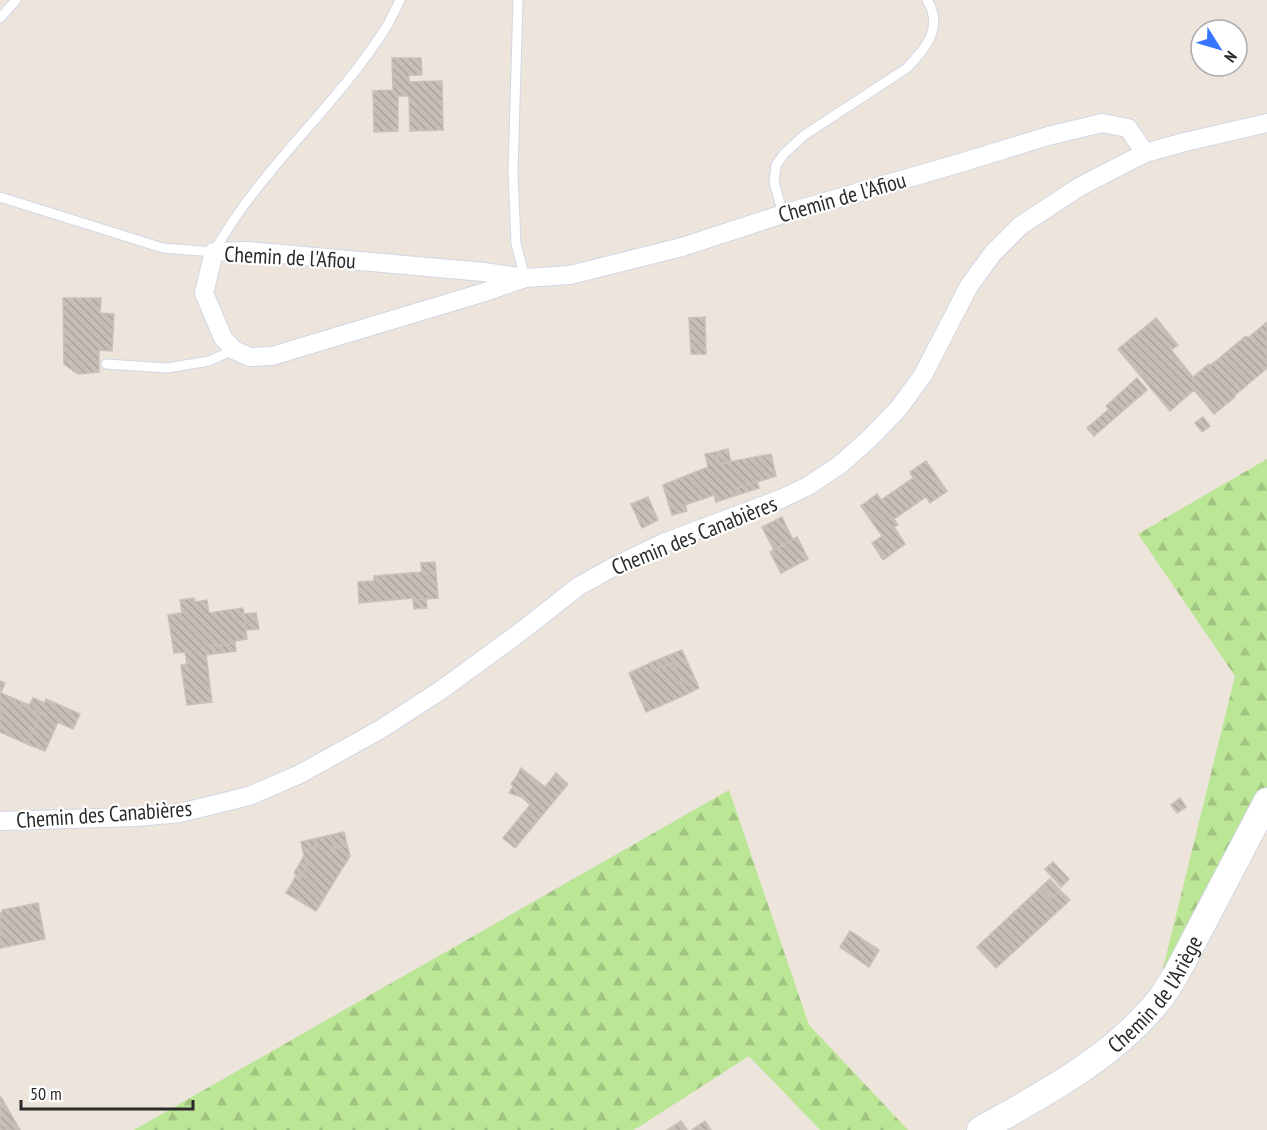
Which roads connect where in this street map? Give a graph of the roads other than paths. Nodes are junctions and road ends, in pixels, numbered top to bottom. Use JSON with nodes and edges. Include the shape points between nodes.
{"nodes":[{"id":1,"x":16,"y":0,"type":"edge"},
{"id":2,"x":400,"y":0,"type":"edge"},
{"id":3,"x":518,"y":0,"type":"edge"},
{"id":4,"x":927,"y":0,"type":"edge"},
{"id":5,"x":0,"y":18,"type":"edge"},
{"id":6,"x":1267,"y":123,"type":"edge"},
{"id":7,"x":1145,"y":153,"type":"junction"},
{"id":8,"x":0,"y":197,"type":"edge"},
{"id":9,"x":783,"y":214,"type":"junction"},
{"id":10,"x":214,"y":252,"type":"junction"},
{"id":11,"x":525,"y":278,"type":"junction"},
{"id":12,"x":234,"y":350,"type":"junction"},
{"id":13,"x":106,"y":364,"type":"dead end"},
{"id":14,"x":1267,"y":801,"type":"edge"},
{"id":15,"x":0,"y":821,"type":"edge"},
{"id":16,"x":980,"y":1130,"type":"edge"}],
"edges":[{"from":1,"to":5,"type":"lane"},
{"from":2,"to":10,"type":"lane","via":[[387,27],[356,70],[228,226]]},
{"from":3,"to":11,"type":"lane","via":[[513,172],[516,244]]},
{"from":4,"to":9,"type":"lane","via":[[934,24],[920,54],[907,68],[803,136],[776,165],[774,182]]},
{"from":6,"to":7,"type":"street","name":"Chemin des Canabières"},
{"from":7,"to":9,"type":"street","name":"Chemin de l'Afiou","via":[[1128,128],[1102,123]]},
{"from":7,"to":15,"type":"street","name":"Chemin des Canabières","via":[[1079,187],[1020,225],[969,286],[923,375],[899,408],[841,464],[808,486],[615,566],[579,586],[441,690],[381,729],[300,774],[249,796],[180,813]]},
{"from":8,"to":10,"type":"lane","via":[[163,248]]},
{"from":9,"to":11,"type":"street","name":"Chemin de l'Afiou","via":[[682,247],[570,275]]},
{"from":10,"to":11,"type":"street","name":"Chemin de l'Afiou","via":[[248,251]]},
{"from":10,"to":12,"type":"street","name":"Chemin de l'Afiou","via":[[204,293],[223,338]]},
{"from":11,"to":12,"type":"street","name":"Chemin de l'Afiou","via":[[272,356],[250,357]]},
{"from":12,"to":13,"type":"lane","via":[[209,361],[168,368]]},
{"from":14,"to":16,"type":"street","name":"Chemin de l'Ariège","via":[[1161,998],[1100,1058]]}]}
